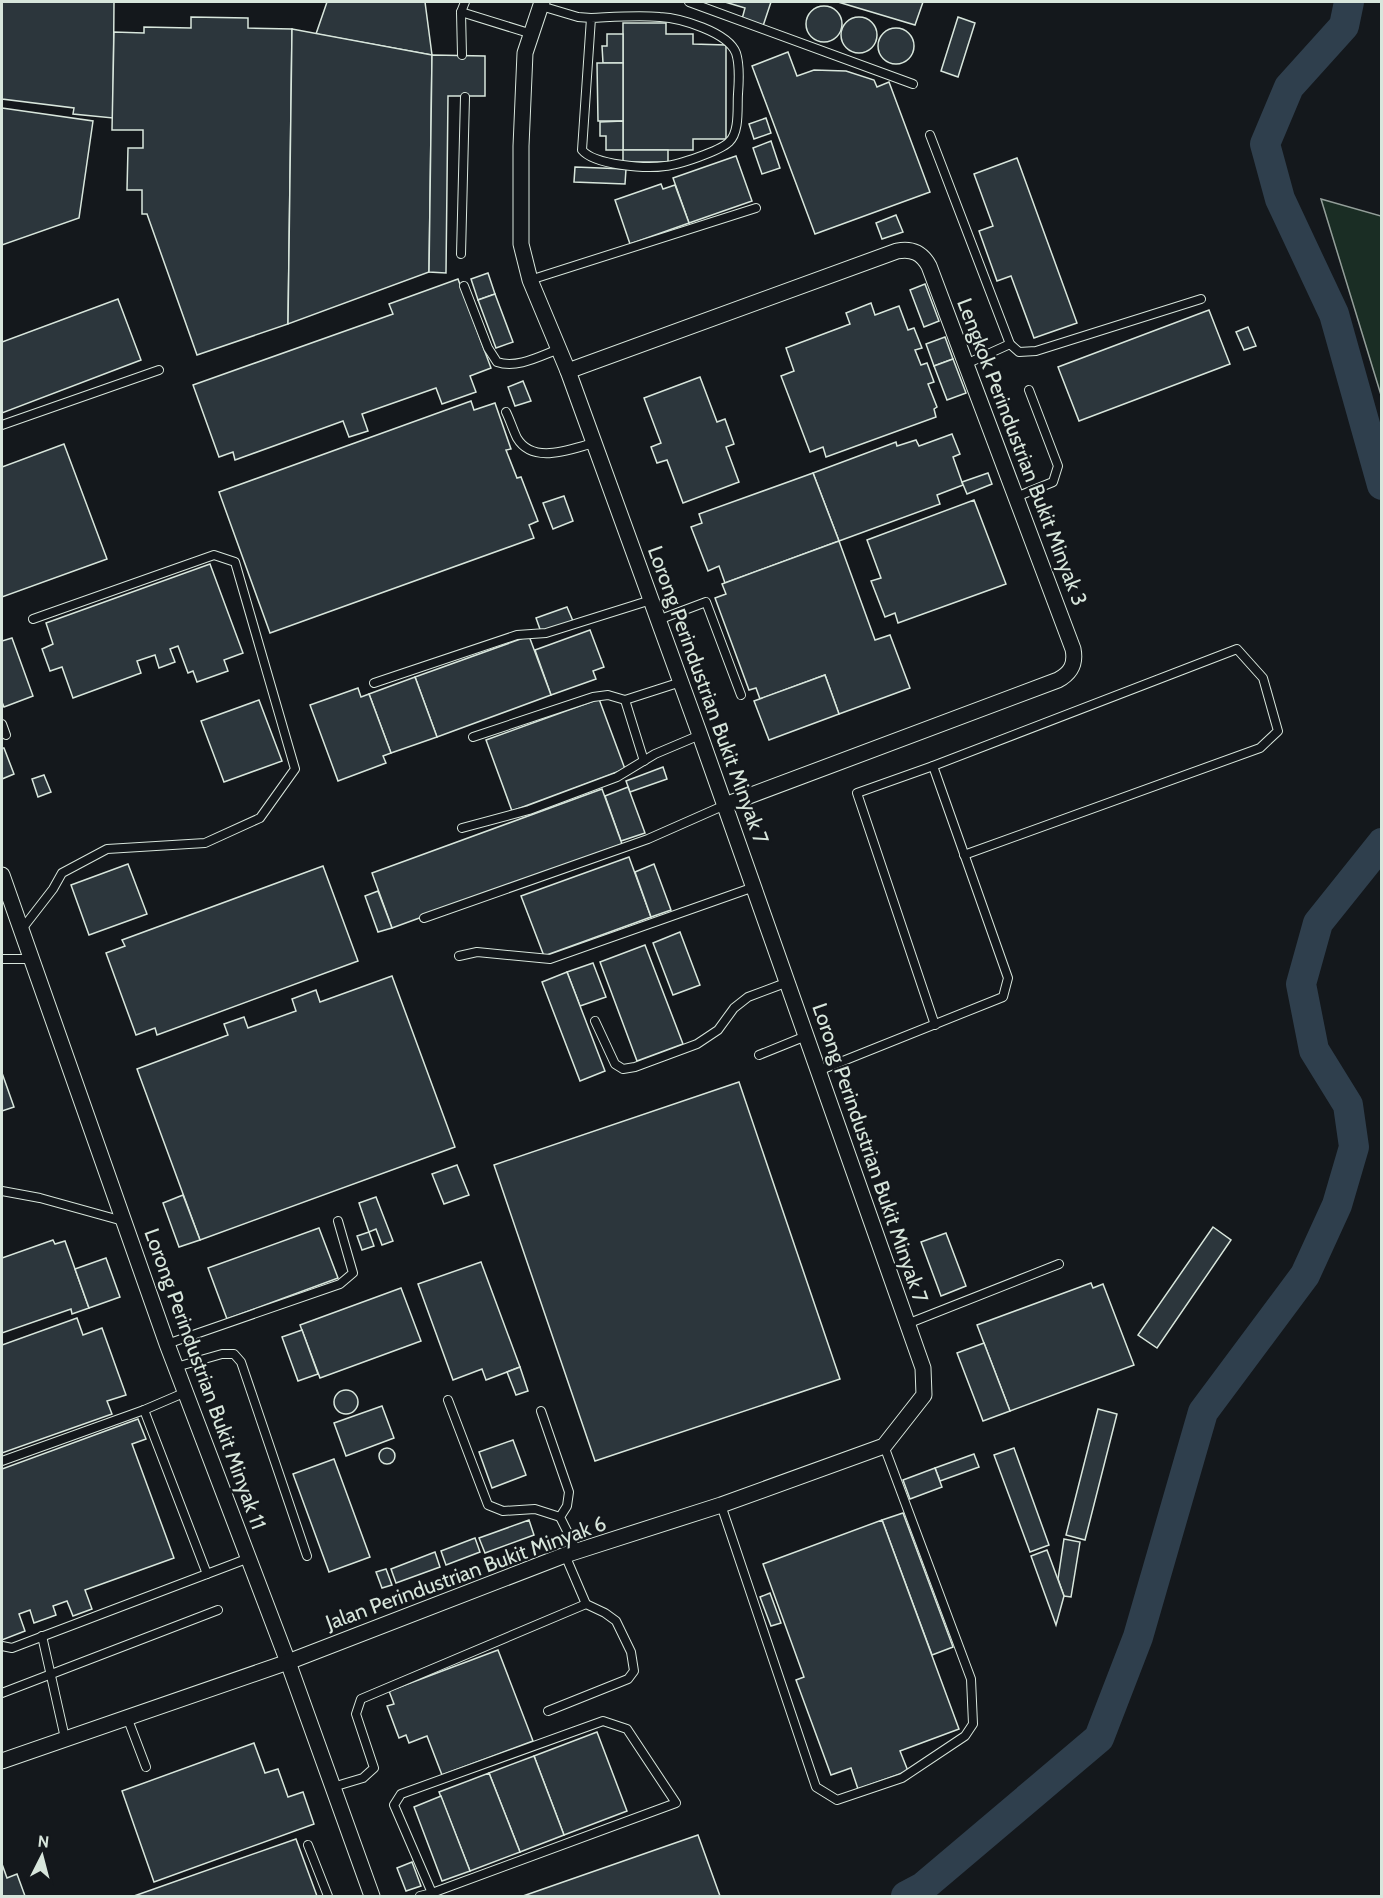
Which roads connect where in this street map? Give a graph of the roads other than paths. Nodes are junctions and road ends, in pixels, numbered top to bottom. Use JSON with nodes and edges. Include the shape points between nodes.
{"nodes":[{"id":1,"x":465,"y":2,"type":"edge"},
{"id":2,"x":689,"y":2,"type":"edge"},
{"id":3,"x":541,"y":4,"type":"edge"},
{"id":4,"x":461,"y":12,"type":"junction"},
{"id":5,"x":591,"y":18,"type":"junction"},
{"id":6,"x":532,"y":34,"type":"junction"},
{"id":7,"x":462,"y":55,"type":"dead end"},
{"id":8,"x":913,"y":84,"type":"dead end"},
{"id":9,"x":465,"y":97,"type":"dead end"},
{"id":10,"x":930,"y":135,"type":"dead end"},
{"id":11,"x":756,"y":208,"type":"dead end"},
{"id":12,"x":461,"y":254,"type":"dead end"},
{"id":13,"x":530,"y":280,"type":"junction"},
{"id":14,"x":464,"y":286,"type":"dead end"},
{"id":15,"x":1201,"y":299,"type":"dead end"},
{"id":16,"x":1010,"y":344,"type":"junction"},
{"id":17,"x":560,"y":349,"type":"junction"},
{"id":18,"x":966,"y":364,"type":"junction"},
{"id":19,"x":159,"y":370,"type":"dead end"},
{"id":20,"x":568,"y":371,"type":"junction"},
{"id":21,"x":1029,"y":390,"type":"dead end"},
{"id":22,"x":506,"y":412,"type":"dead end"},
{"id":23,"x":2,"y":425,"type":"edge"},
{"id":24,"x":594,"y":443,"type":"junction"},
{"id":25,"x":1016,"y":497,"type":"junction"},
{"id":26,"x":651,"y":600,"type":"junction"},
{"id":27,"x":33,"y":619,"type":"dead end"},
{"id":28,"x":658,"y":620,"type":"junction"},
{"id":29,"x":681,"y":682,"type":"junction"},
{"id":30,"x":374,"y":683,"type":"dead end"},
{"id":31,"x":741,"y":695,"type":"dead end"},
{"id":32,"x":625,"y":700,"type":"junction"},
{"id":33,"x":2,"y":724,"type":"edge"},
{"id":34,"x":6,"y":735,"type":"dead end"},
{"id":35,"x":700,"y":735,"type":"junction"},
{"id":36,"x":473,"y":737,"type":"dead end"},
{"id":37,"x":644,"y":760,"type":"junction"},
{"id":38,"x":933,"y":766,"type":"junction"},
{"id":39,"x":725,"y":805,"type":"junction"},
{"id":40,"x":462,"y":828,"type":"dead end"},
{"id":41,"x":964,"y":855,"type":"junction"},
{"id":42,"x":2,"y":875,"type":"edge"},
{"id":43,"x":754,"y":886,"type":"junction"},
{"id":44,"x":424,"y":918,"type":"dead end"},
{"id":45,"x":21,"y":931,"type":"junction"},
{"id":46,"x":459,"y":956,"type":"dead end"},
{"id":47,"x":2,"y":959,"type":"edge"},
{"id":48,"x":31,"y":959,"type":"junction"},
{"id":49,"x":788,"y":982,"type":"junction"},
{"id":50,"x":595,"y":1021,"type":"dead end"},
{"id":51,"x":935,"y":1024,"type":"junction"},
{"id":52,"x":806,"y":1036,"type":"junction"},
{"id":53,"x":759,"y":1055,"type":"dead end"},
{"id":54,"x":818,"y":1071,"type":"junction"},
{"id":55,"x":2,"y":1191,"type":"edge"},
{"id":56,"x":338,"y":1221,"type":"dead end"},
{"id":57,"x":124,"y":1222,"type":"junction"},
{"id":58,"x":1059,"y":1264,"type":"dead end"},
{"id":59,"x":908,"y":1324,"type":"junction"},
{"id":60,"x":167,"y":1344,"type":"junction"},
{"id":61,"x":176,"y":1367,"type":"junction"},
{"id":62,"x":186,"y":1392,"type":"junction"},
{"id":63,"x":448,"y":1400,"type":"dead end"},
{"id":64,"x":144,"y":1410,"type":"junction"},
{"id":65,"x":541,"y":1411,"type":"dead end"},
{"id":66,"x":884,"y":1446,"type":"junction"},
{"id":67,"x":2,"y":1461,"type":"edge"},
{"id":68,"x":721,"y":1505,"type":"junction"},
{"id":69,"x":560,"y":1517,"type":"junction"},
{"id":70,"x":571,"y":1553,"type":"junction"},
{"id":71,"x":307,"y":1556,"type":"dead end"},
{"id":72,"x":249,"y":1558,"type":"junction"},
{"id":73,"x":207,"y":1574,"type":"junction"},
{"id":74,"x":586,"y":1604,"type":"junction"},
{"id":75,"x":218,"y":1610,"type":"dead end"},
{"id":76,"x":42,"y":1636,"type":"junction"},
{"id":77,"x":2,"y":1646,"type":"edge"},
{"id":78,"x":288,"y":1662,"type":"junction"},
{"id":79,"x":51,"y":1674,"type":"junction"},
{"id":80,"x":2,"y":1693,"type":"edge"},
{"id":81,"x":548,"y":1711,"type":"dead end"},
{"id":82,"x":127,"y":1717,"type":"junction"},
{"id":83,"x":65,"y":1738,"type":"junction"},
{"id":84,"x":2,"y":1761,"type":"edge"},
{"id":85,"x":146,"y":1767,"type":"dead end"},
{"id":86,"x":333,"y":1787,"type":"junction"},
{"id":87,"x":308,"y":1845,"type":"dead end"},
{"id":88,"x":432,"y":1893,"type":"junction"},
{"id":89,"x":328,"y":1896,"type":"edge"},
{"id":90,"x":372,"y":1896,"type":"edge"},
{"id":91,"x":420,"y":1896,"type":"edge"}],
"edges":[{"from":1,"to":4,"type":"lane"},
{"from":2,"to":8,"type":"lane"},
{"from":3,"to":5,"type":"lane"},
{"from":3,"to":6,"type":"street","name":"Lorong Perindustrian Bukit Minyak 7"},
{"from":4,"to":6,"type":"lane"},
{"from":4,"to":7,"type":"lane"},
{"from":5,"to":5,"type":"lane","via":[[582,150],[586,155],[598,161],[666,166],[731,142],[739,76],[735,52],[724,37],[661,17]]},
{"from":6,"to":13,"type":"street","name":"Lorong Perindustrian Bukit Minyak 7","via":[[525,53],[521,146],[521,244]]},
{"from":9,"to":12,"type":"lane"},
{"from":10,"to":16,"type":"lane"},
{"from":11,"to":13,"type":"lane"},
{"from":13,"to":17,"type":"street","name":"Lorong Perindustrian Bukit Minyak 7"},
{"from":14,"to":17,"type":"lane","via":[[497,362],[516,364]]},
{"from":15,"to":16,"type":"lane","via":[[1036,351],[1019,352]]},
{"from":16,"to":18,"type":"lane"},
{"from":17,"to":20,"type":"street","name":"Lorong Perindustrian Bukit Minyak 7"},
{"from":18,"to":20,"type":"street","name":"Lengkok Perindustrian Bukit Minyak 3","via":[[929,266],[920,254],[905,249]]},
{"from":18,"to":25,"type":"street","name":"Lengkok Perindustrian Bukit Minyak 3"},
{"from":19,"to":23,"type":"lane"},
{"from":20,"to":24,"type":"street","name":"Lorong Perindustrian Bukit Minyak 7"},
{"from":21,"to":25,"type":"lane","via":[[1058,466],[1053,482]]},
{"from":22,"to":24,"type":"lane","via":[[518,440],[529,451],[546,454]]},
{"from":24,"to":26,"type":"street","name":"Lorong Perindustrian Bukit Minyak 7"},
{"from":25,"to":39,"type":"street","name":"Lengkok Perindustrian Bukit Minyak 3","via":[[1073,649],[1070,671],[1058,680]]},
{"from":26,"to":28,"type":"street","name":"Lorong Perindustrian Bukit Minyak 7"},
{"from":26,"to":30,"type":"lane","via":[[546,633],[517,635]]},
{"from":27,"to":45,"type":"lane","via":[[214,555],[235,562],[295,769],[260,818],[205,843],[107,849],[62,873]]},
{"from":28,"to":29,"type":"street","name":"Lorong Perindustrian Bukit Minyak 7"},
{"from":28,"to":31,"type":"lane","via":[[706,602]]},
{"from":29,"to":32,"type":"lane"},
{"from":29,"to":35,"type":"street","name":"Lorong Perindustrian Bukit Minyak 7"},
{"from":32,"to":36,"type":"lane","via":[[608,695],[593,697]]},
{"from":32,"to":37,"type":"lane"},
{"from":33,"to":34,"type":"lane"},
{"from":35,"to":37,"type":"lane"},
{"from":35,"to":39,"type":"street","name":"Lorong Perindustrian Bukit Minyak 7"},
{"from":37,"to":40,"type":"lane","via":[[617,777],[540,806]]},
{"from":38,"to":41,"type":"lane"},
{"from":38,"to":41,"type":"lane","via":[[1237,649],[1263,678],[1278,731],[1260,748]]},
{"from":38,"to":51,"type":"lane","via":[[857,793]]},
{"from":39,"to":43,"type":"street","name":"Lorong Perindustrian Bukit Minyak 7"},
{"from":39,"to":44,"type":"lane","via":[[648,839]]},
{"from":41,"to":51,"type":"lane","via":[[1008,978],[1003,997]]},
{"from":42,"to":45,"type":"street","name":"Lorong Perindustrian Bukit Minyak 11"},
{"from":43,"to":46,"type":"lane","via":[[550,959],[477,952]]},
{"from":43,"to":49,"type":"street","name":"Lorong Perindustrian Bukit Minyak 7"},
{"from":45,"to":48,"type":"street","name":"Lorong Perindustrian Bukit Minyak 11"},
{"from":47,"to":48,"type":"lane"},
{"from":48,"to":57,"type":"street","name":"Lorong Perindustrian Bukit Minyak 11"},
{"from":49,"to":50,"type":"lane","via":[[748,997],[718,1030],[697,1044],[634,1067],[623,1069],[615,1064]]},
{"from":49,"to":52,"type":"street","name":"Lorong Perindustrian Bukit Minyak 7"},
{"from":51,"to":54,"type":"lane"},
{"from":52,"to":53,"type":"lane"},
{"from":52,"to":54,"type":"street","name":"Lorong Perindustrian Bukit Minyak 7"},
{"from":54,"to":59,"type":"street","name":"Lorong Perindustrian Bukit Minyak 7"},
{"from":55,"to":57,"type":"lane"},
{"from":56,"to":60,"type":"lane","via":[[353,1273],[340,1284]]},
{"from":57,"to":60,"type":"street","name":"Lorong Perindustrian Bukit Minyak 11"},
{"from":58,"to":59,"type":"lane"},
{"from":59,"to":66,"type":"street","name":"Lorong Perindustrian Bukit Minyak 7","via":[[922,1368],[924,1395]]},
{"from":60,"to":61,"type":"street","name":"Lorong Perindustrian Bukit Minyak 11"},
{"from":61,"to":62,"type":"street","name":"Lorong Perindustrian Bukit Minyak 11"},
{"from":61,"to":71,"type":"lane","via":[[222,1354],[234,1354],[241,1362]]},
{"from":62,"to":64,"type":"lane"},
{"from":62,"to":72,"type":"street","name":"Lorong Perindustrian Bukit Minyak 11"},
{"from":63,"to":69,"type":"lane","via":[[488,1505],[503,1511],[536,1509]]},
{"from":64,"to":67,"type":"lane"},
{"from":64,"to":73,"type":"lane"},
{"from":65,"to":69,"type":"lane","via":[[569,1492]]},
{"from":66,"to":68,"type":"street","name":"Jalan Perindustrian Bukit Minyak 6"},
{"from":66,"to":68,"type":"lane","via":[[971,1679],[973,1724],[965,1736],[902,1778],[837,1800],[816,1787]]},
{"from":68,"to":70,"type":"street","name":"Jalan Perindustrian Bukit Minyak 6"},
{"from":69,"to":70,"type":"lane"},
{"from":70,"to":74,"type":"lane"},
{"from":70,"to":78,"type":"street","name":"Jalan Perindustrian Bukit Minyak 6"},
{"from":72,"to":73,"type":"lane"},
{"from":72,"to":78,"type":"street","name":"Lorong Perindustrian Bukit Minyak 11"},
{"from":73,"to":76,"type":"lane"},
{"from":74,"to":81,"type":"lane","via":[[616,1621],[631,1652],[633,1671],[628,1679]]},
{"from":74,"to":86,"type":"lane","via":[[361,1699],[356,1714],[374,1768],[363,1778]]},
{"from":75,"to":79,"type":"lane"},
{"from":76,"to":77,"type":"lane","via":[[12,1648]]},
{"from":76,"to":79,"type":"lane"},
{"from":78,"to":82,"type":"street","name":"Jalan Perindustrian Bukit Minyak 6"},
{"from":78,"to":86,"type":"street","name":"Lorong Perindustrian Bukit Minyak 11"},
{"from":79,"to":80,"type":"lane"},
{"from":79,"to":83,"type":"lane"},
{"from":82,"to":83,"type":"street","name":"Jalan Perindustrian Bukit Minyak 6"},
{"from":82,"to":85,"type":"lane"},
{"from":83,"to":84,"type":"street","name":"Jalan Perindustrian Bukit Minyak 6"},
{"from":86,"to":90,"type":"street","name":"Lorong Perindustrian Bukit Minyak 11"},
{"from":87,"to":89,"type":"lane"},
{"from":88,"to":88,"type":"lane","via":[[465,1880],[676,1803],[627,1729],[603,1721],[401,1794],[394,1805]]},
{"from":88,"to":91,"type":"lane"}]}
